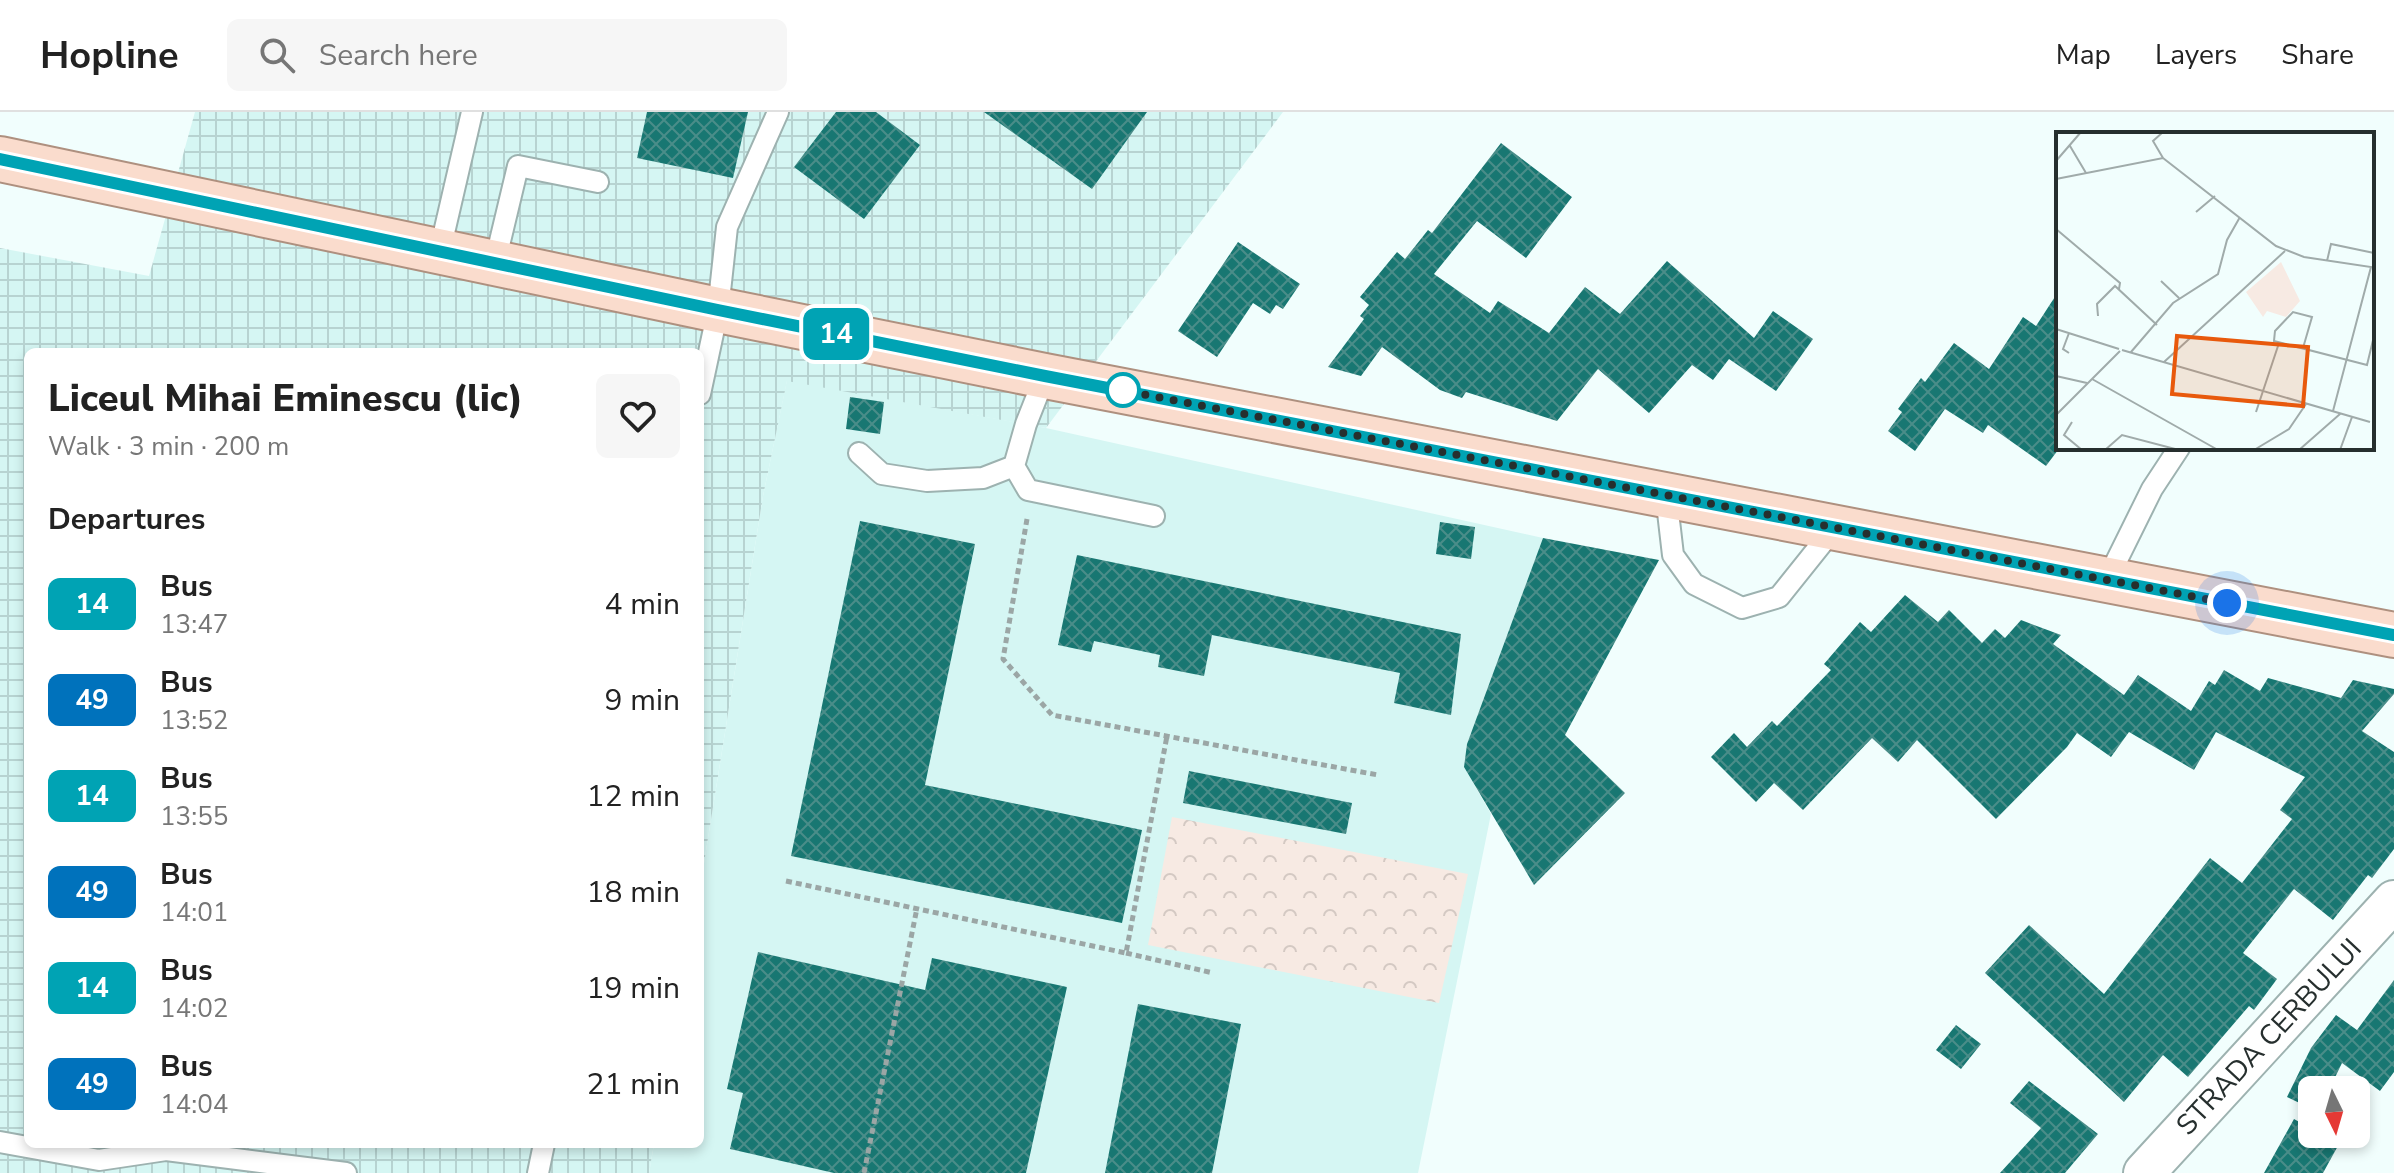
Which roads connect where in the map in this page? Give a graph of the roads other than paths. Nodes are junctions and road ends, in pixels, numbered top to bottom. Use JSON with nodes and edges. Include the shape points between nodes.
{"nodes":[{"id":1,"x":472,"y":112,"type":"edge"},
{"id":2,"x":778,"y":112,"type":"edge"},
{"id":3,"x":0,"y":159,"type":"edge"},
{"id":4,"x":598,"y":182,"type":"dead end"},
{"id":5,"x":440,"y":250,"type":"junction"},
{"id":6,"x":495,"y":262,"type":"junction"},
{"id":7,"x":718,"y":310,"type":"junction"},
{"id":8,"x":704,"y":375,"type":"edge"},
{"id":9,"x":1045,"y":376,"type":"junction"},
{"id":10,"x":2178,"y":450,"type":"edge"},
{"id":11,"x":859,"y":453,"type":"dead end"},
{"id":12,"x":1014,"y":466,"type":"junction"},
{"id":13,"x":983,"y":478,"type":"junction"},
{"id":14,"x":1028,"y":490,"type":"junction"},
{"id":15,"x":1666,"y":495,"type":"junction"},
{"id":16,"x":1154,"y":516,"type":"dead end"},
{"id":17,"x":1835,"y":527,"type":"junction"},
{"id":18,"x":2107,"y":580,"type":"junction"},
{"id":19,"x":2394,"y":635,"type":"edge"},
{"id":20,"x":2394,"y":901,"type":"edge"},
{"id":21,"x":0,"y":1142,"type":"edge"},
{"id":22,"x":24,"y":1148,"type":"edge"},
{"id":23,"x":24,"y":1148,"type":"edge"},
{"id":24,"x":543,"y":1148,"type":"edge"},
{"id":25,"x":97,"y":1166,"type":"edge"},
{"id":26,"x":346,"y":1173,"type":"edge"},
{"id":27,"x":538,"y":1173,"type":"edge"},
{"id":28,"x":2144,"y":1173,"type":"edge"}],
"edges":[{"from":1,"to":5,"type":"lane"},
{"from":2,"to":7,"type":"lane","via":[[727,227]]},
{"from":3,"to":5,"type":"main road"},
{"from":4,"to":6,"type":"lane","via":[[518,166]]},
{"from":5,"to":6,"type":"main road"},
{"from":6,"to":7,"type":"main road"},
{"from":7,"to":8,"type":"lane"},
{"from":7,"to":9,"type":"main road"},
{"from":9,"to":12,"type":"lane"},
{"from":9,"to":15,"type":"main road"},
{"from":10,"to":18,"type":"lane"},
{"from":11,"to":13,"type":"lane","via":[[882,474],[927,481]]},
{"from":12,"to":13,"type":"lane"},
{"from":12,"to":14,"type":"lane"},
{"from":13,"to":14,"type":"lane"},
{"from":14,"to":16,"type":"lane"},
{"from":15,"to":17,"type":"main road"},
{"from":15,"to":17,"type":"lane","via":[[1673,555],[1694,584],[1742,608],[1779,597]]},
{"from":17,"to":18,"type":"main road"},
{"from":18,"to":19,"type":"main road"},
{"from":20,"to":28,"type":"street","name":"STRADA CERBULUI"},
{"from":21,"to":22,"type":"lane"},
{"from":23,"to":25,"type":"lane"},
{"from":24,"to":27,"type":"lane"},
{"from":25,"to":26,"type":"lane","via":[[166,1150]]}]}
